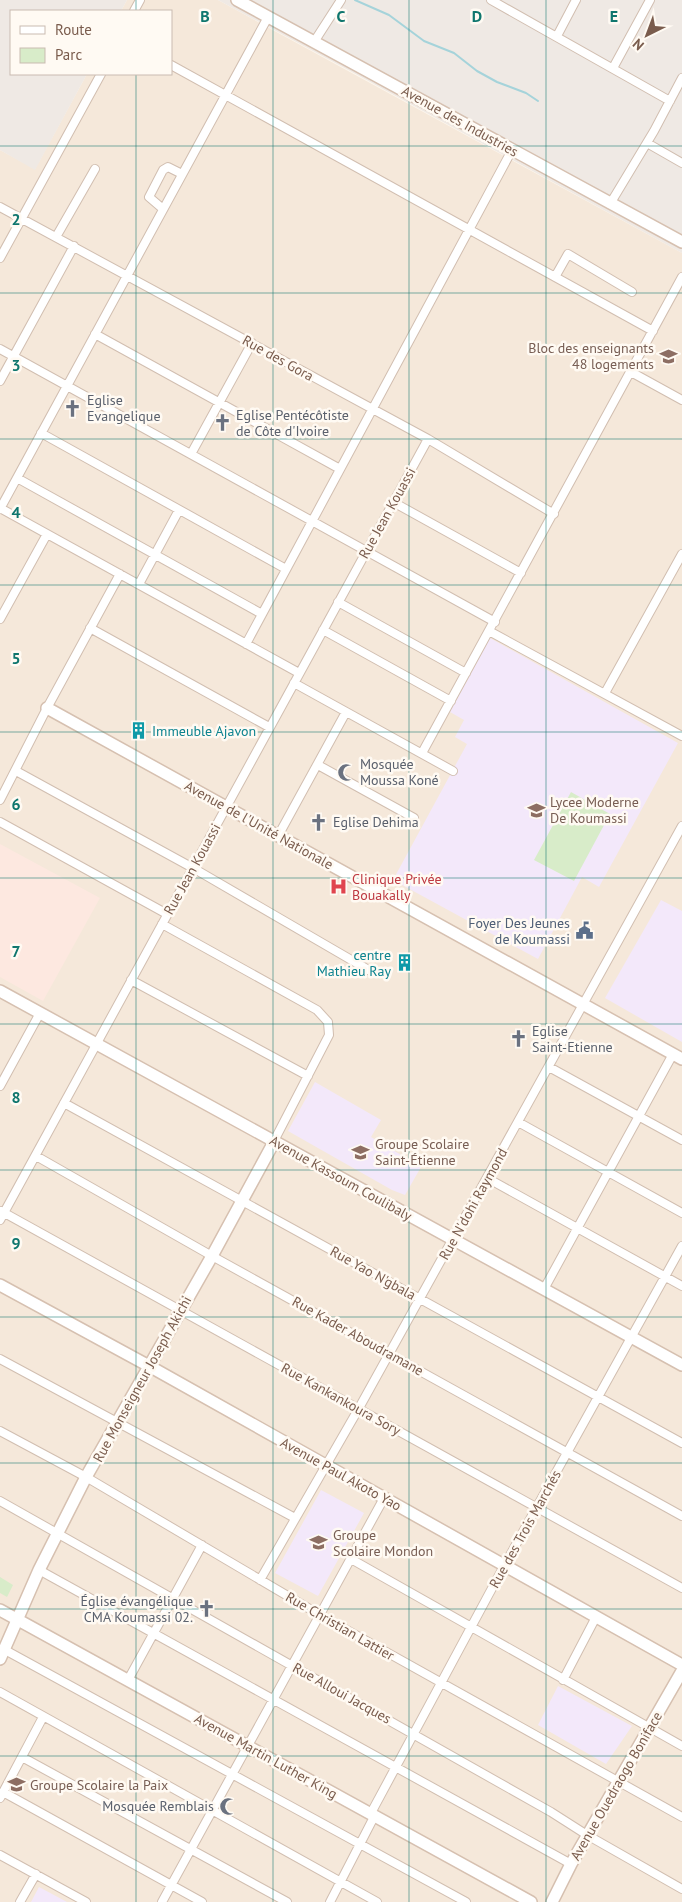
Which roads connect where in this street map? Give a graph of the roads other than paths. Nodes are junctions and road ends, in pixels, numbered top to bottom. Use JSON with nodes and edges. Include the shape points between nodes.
{"nodes":[{"id":1,"x":237,"y":0,"type":"edge"},
{"id":2,"x":340,"y":0,"type":"edge"},
{"id":3,"x":491,"y":0,"type":"edge"},
{"id":4,"x":576,"y":0,"type":"edge"},
{"id":5,"x":650,"y":0,"type":"edge"},
{"id":6,"x":500,"y":2,"type":"edge"},
{"id":7,"x":268,"y":17,"type":"junction"},
{"id":8,"x":557,"y":36,"type":"junction"},
{"id":9,"x":314,"y":42,"type":"junction"},
{"id":10,"x":172,"y":67,"type":"edge"},
{"id":11,"x":613,"y":68,"type":"junction"},
{"id":12,"x":100,"y":75,"type":"edge"},
{"id":13,"x":682,"y":78,"type":"edge"},
{"id":14,"x":226,"y":94,"type":"junction"},
{"id":15,"x":670,"y":101,"type":"junction"},
{"id":16,"x":647,"y":143,"type":"junction"},
{"id":17,"x":512,"y":150,"type":"junction"},
{"id":18,"x":682,"y":163,"type":"edge"},
{"id":19,"x":95,"y":170,"type":"dead end"},
{"id":20,"x":182,"y":174,"type":"junction"},
{"id":21,"x":610,"y":204,"type":"junction"},
{"id":22,"x":0,"y":207,"type":"edge"},
{"id":23,"x":163,"y":209,"type":"junction"},
{"id":24,"x":22,"y":219,"type":"junction"},
{"id":25,"x":469,"y":230,"type":"junction"},
{"id":26,"x":56,"y":237,"type":"junction"},
{"id":27,"x":682,"y":242,"type":"edge"},
{"id":28,"x":74,"y":246,"type":"junction"},
{"id":29,"x":0,"y":258,"type":"edge"},
{"id":30,"x":126,"y":276,"type":"junction"},
{"id":31,"x":555,"y":277,"type":"junction"},
{"id":32,"x":682,"y":277,"type":"edge"},
{"id":33,"x":632,"y":292,"type":"dead end"},
{"id":34,"x":653,"y":331,"type":"junction"},
{"id":35,"x":95,"y":334,"type":"junction"},
{"id":36,"x":252,"y":343,"type":"junction"},
{"id":37,"x":0,"y":349,"type":"edge"},
{"id":38,"x":13,"y":356,"type":"junction"},
{"id":39,"x":630,"y":372,"type":"junction"},
{"id":40,"x":0,"y":381,"type":"edge"},
{"id":41,"x":67,"y":386,"type":"junction"},
{"id":42,"x":682,"y":400,"type":"edge"},
{"id":43,"x":220,"y":402,"type":"junction"},
{"id":44,"x":372,"y":409,"type":"junction"},
{"id":45,"x":41,"y":433,"type":"junction"},
{"id":46,"x":428,"y":439,"type":"junction"},
{"id":47,"x":191,"y":454,"type":"junction"},
{"id":48,"x":340,"y":469,"type":"junction"},
{"id":49,"x":16,"y":478,"type":"junction"},
{"id":50,"x":393,"y":502,"type":"junction"},
{"id":51,"x":0,"y":508,"type":"edge"},
{"id":52,"x":180,"y":510,"type":"junction"},
{"id":53,"x":554,"y":514,"type":"junction"},
{"id":54,"x":312,"y":521,"type":"junction"},
{"id":55,"x":47,"y":534,"type":"junction"},
{"id":56,"x":366,"y":551,"type":"junction"},
{"id":57,"x":682,"y":554,"type":"edge"},
{"id":58,"x":155,"y":555,"type":"junction"},
{"id":59,"x":286,"y":568,"type":"junction"},
{"id":60,"x":521,"y":573,"type":"junction"},
{"id":61,"x":120,"y":574,"type":"junction"},
{"id":62,"x":138,"y":584,"type":"junction"},
{"id":63,"x":338,"y":602,"type":"junction"},
{"id":64,"x":262,"y":614,"type":"junction"},
{"id":65,"x":0,"y":619,"type":"edge"},
{"id":66,"x":494,"y":622,"type":"junction"},
{"id":67,"x":90,"y":628,"type":"junction"},
{"id":68,"x":323,"y":630,"type":"junction"},
{"id":69,"x":489,"y":631,"type":"junction"},
{"id":70,"x":246,"y":644,"type":"junction"},
{"id":71,"x":299,"y":673,"type":"junction"},
{"id":72,"x":466,"y":673,"type":"junction"},
{"id":73,"x":294,"y":683,"type":"junction"},
{"id":74,"x":605,"y":694,"type":"junction"},
{"id":75,"x":451,"y":701,"type":"junction"},
{"id":76,"x":47,"y":708,"type":"junction"},
{"id":77,"x":346,"y":712,"type":"junction"},
{"id":78,"x":269,"y":727,"type":"junction"},
{"id":79,"x":682,"y":736,"type":"edge"},
{"id":80,"x":422,"y":753,"type":"junction"},
{"id":81,"x":318,"y":764,"type":"junction"},
{"id":82,"x":16,"y":771,"type":"junction"},
{"id":83,"x":453,"y":771,"type":"dead end"},
{"id":84,"x":2,"y":791,"type":"edge"},
{"id":85,"x":0,"y":800,"type":"edge"},
{"id":86,"x":226,"y":807,"type":"junction"},
{"id":87,"x":414,"y":818,"type":"dead end"},
{"id":88,"x":0,"y":822,"type":"edge"},
{"id":89,"x":682,"y":826,"type":"edge"},
{"id":90,"x":278,"y":836,"type":"junction"},
{"id":91,"x":193,"y":868,"type":"junction"},
{"id":92,"x":167,"y":914,"type":"junction"},
{"id":93,"x":162,"y":924,"type":"junction"},
{"id":94,"x":372,"y":972,"type":"dead end"},
{"id":95,"x":131,"y":980,"type":"junction"},
{"id":96,"x":0,"y":991,"type":"edge"},
{"id":97,"x":584,"y":1004,"type":"junction"},
{"id":98,"x":40,"y":1013,"type":"junction"},
{"id":99,"x":96,"y":1044,"type":"junction"},
{"id":100,"x":677,"y":1056,"type":"edge"},
{"id":101,"x":0,"y":1067,"type":"edge"},
{"id":102,"x":549,"y":1067,"type":"junction"},
{"id":103,"x":8,"y":1071,"type":"junction"},
{"id":104,"x":308,"y":1076,"type":"junction"},
{"id":105,"x":0,"y":1086,"type":"edge"},
{"id":106,"x":64,"y":1103,"type":"junction"},
{"id":107,"x":639,"y":1116,"type":"junction"},
{"id":108,"x":518,"y":1122,"type":"junction"},
{"id":109,"x":682,"y":1140,"type":"edge"},
{"id":110,"x":274,"y":1142,"type":"junction"},
{"id":111,"x":36,"y":1156,"type":"junction"},
{"id":112,"x":608,"y":1172,"type":"junction"},
{"id":113,"x":487,"y":1178,"type":"junction"},
{"id":114,"x":242,"y":1200,"type":"junction"},
{"id":115,"x":682,"y":1213,"type":"edge"},
{"id":116,"x":1,"y":1214,"type":"edge"},
{"id":117,"x":577,"y":1228,"type":"junction"},
{"id":118,"x":453,"y":1239,"type":"junction"},
{"id":119,"x":682,"y":1246,"type":"edge"},
{"id":120,"x":212,"y":1256,"type":"junction"},
{"id":121,"x":665,"y":1277,"type":"junction"},
{"id":122,"x":0,"y":1285,"type":"edge"},
{"id":123,"x":682,"y":1286,"type":"edge"},
{"id":124,"x":544,"y":1289,"type":"junction"},
{"id":125,"x":420,"y":1299,"type":"junction"},
{"id":126,"x":180,"y":1310,"type":"junction"},
{"id":127,"x":632,"y":1337,"type":"junction"},
{"id":128,"x":390,"y":1353,"type":"junction"},
{"id":129,"x":0,"y":1358,"type":"edge"},
{"id":130,"x":682,"y":1365,"type":"edge"},
{"id":131,"x":149,"y":1366,"type":"junction"},
{"id":132,"x":599,"y":1397,"type":"junction"},
{"id":133,"x":359,"y":1408,"type":"junction"},
{"id":134,"x":118,"y":1424,"type":"junction"},
{"id":135,"x":0,"y":1431,"type":"edge"},
{"id":136,"x":682,"y":1443,"type":"edge"},
{"id":137,"x":567,"y":1451,"type":"junction"},
{"id":138,"x":326,"y":1465,"type":"junction"},
{"id":139,"x":86,"y":1477,"type":"junction"},
{"id":140,"x":384,"y":1498,"type":"junction"},
{"id":141,"x":0,"y":1501,"type":"edge"},
{"id":142,"x":538,"y":1507,"type":"junction"},
{"id":143,"x":682,"y":1516,"type":"edge"},
{"id":144,"x":294,"y":1518,"type":"junction"},
{"id":145,"x":58,"y":1533,"type":"junction"},
{"id":146,"x":202,"y":1545,"type":"junction"},
{"id":147,"x":351,"y":1559,"type":"junction"},
{"id":148,"x":504,"y":1566,"type":"junction"},
{"id":149,"x":39,"y":1570,"type":"junction"},
{"id":150,"x":260,"y":1580,"type":"junction"},
{"id":151,"x":682,"y":1588,"type":"edge"},
{"id":152,"x":172,"y":1598,"type":"junction"},
{"id":153,"x":0,"y":1610,"type":"edge"},
{"id":154,"x":320,"y":1615,"type":"junction"},
{"id":155,"x":596,"y":1617,"type":"junction"},
{"id":156,"x":18,"y":1620,"type":"junction"},
{"id":157,"x":472,"y":1628,"type":"junction"},
{"id":158,"x":152,"y":1634,"type":"junction"},
{"id":159,"x":2,"y":1654,"type":"edge"},
{"id":160,"x":682,"y":1665,"type":"edge"},
{"id":161,"x":293,"y":1666,"type":"junction"},
{"id":162,"x":682,"y":1671,"type":"edge"},
{"id":163,"x":128,"y":1680,"type":"junction"},
{"id":164,"x":563,"y":1680,"type":"junction"},
{"id":165,"x":442,"y":1684,"type":"junction"},
{"id":166,"x":0,"y":1692,"type":"edge"},
{"id":167,"x":274,"y":1700,"type":"junction"},
{"id":168,"x":43,"y":1717,"type":"junction"},
{"id":169,"x":649,"y":1728,"type":"junction"},
{"id":170,"x":414,"y":1734,"type":"junction"},
{"id":171,"x":248,"y":1746,"type":"junction"},
{"id":172,"x":682,"y":1746,"type":"edge"},
{"id":173,"x":22,"y":1757,"type":"junction"},
{"id":174,"x":396,"y":1767,"type":"junction"},
{"id":175,"x":233,"y":1775,"type":"junction"},
{"id":176,"x":618,"y":1781,"type":"junction"},
{"id":177,"x":2,"y":1795,"type":"edge"},
{"id":178,"x":213,"y":1811,"type":"junction"},
{"id":179,"x":373,"y":1814,"type":"junction"},
{"id":180,"x":682,"y":1817,"type":"edge"},
{"id":181,"x":587,"y":1835,"type":"junction"},
{"id":182,"x":361,"y":1845,"type":"junction"},
{"id":183,"x":192,"y":1850,"type":"junction"},
{"id":184,"x":0,"y":1855,"type":"edge"},
{"id":185,"x":571,"y":1864,"type":"junction"},
{"id":186,"x":36,"y":1874,"type":"junction"},
{"id":187,"x":341,"y":1882,"type":"junction"},
{"id":188,"x":172,"y":1886,"type":"junction"},
{"id":189,"x":682,"y":1889,"type":"edge"},
{"id":190,"x":20,"y":1902,"type":"edge"},
{"id":191,"x":86,"y":1902,"type":"edge"},
{"id":192,"x":162,"y":1902,"type":"edge"},
{"id":193,"x":202,"y":1902,"type":"edge"},
{"id":194,"x":287,"y":1902,"type":"edge"},
{"id":195,"x":330,"y":1902,"type":"edge"},
{"id":196,"x":377,"y":1902,"type":"edge"},
{"id":197,"x":466,"y":1902,"type":"edge"},
{"id":198,"x":531,"y":1902,"type":"edge"},
{"id":199,"x":552,"y":1902,"type":"edge"}],
"edges":[{"from":1,"to":7,"type":"street","name":"Avenue des Industries"},
{"from":2,"to":9,"type":"street"},
{"from":3,"to":6,"type":"street"},
{"from":4,"to":8,"type":"street"},
{"from":5,"to":11,"type":"street"},
{"from":6,"to":8,"type":"street"},
{"from":7,"to":9,"type":"street","name":"Avenue des Industries"},
{"from":7,"to":14,"type":"street"},
{"from":8,"to":11,"type":"street"},
{"from":9,"to":17,"type":"street","name":"Avenue des Industries"},
{"from":10,"to":14,"type":"street"},
{"from":11,"to":15,"type":"street"},
{"from":12,"to":24,"type":"street"},
{"from":13,"to":15,"type":"street"},
{"from":14,"to":20,"type":"street"},
{"from":14,"to":25,"type":"street"},
{"from":15,"to":16,"type":"street"},
{"from":16,"to":18,"type":"street"},
{"from":16,"to":21,"type":"street"},
{"from":17,"to":21,"type":"street","name":"Avenue des Industries"},
{"from":17,"to":25,"type":"street"},
{"from":19,"to":26,"type":"street"},
{"from":20,"to":23,"type":"street"},
{"from":20,"to":23,"type":"street","via":[[168,167],[163,170],[149,196]]},
{"from":21,"to":27,"type":"street","name":"Avenue des Industries"},
{"from":22,"to":24,"type":"street","name":"Rue des Gora"},
{"from":23,"to":30,"type":"street"},
{"from":24,"to":26,"type":"street","name":"Rue des Gora"},
{"from":24,"to":29,"type":"street"},
{"from":25,"to":31,"type":"street"},
{"from":25,"to":44,"type":"street"},
{"from":26,"to":28,"type":"street","name":"Rue des Gora"},
{"from":28,"to":30,"type":"street","name":"Rue des Gora"},
{"from":28,"to":38,"type":"street"},
{"from":30,"to":35,"type":"street"},
{"from":30,"to":36,"type":"street","name":"Rue des Gora"},
{"from":31,"to":33,"type":"street","via":[[568,254]]},
{"from":31,"to":34,"type":"street"},
{"from":32,"to":34,"type":"street"},
{"from":34,"to":39,"type":"street"},
{"from":35,"to":41,"type":"street"},
{"from":35,"to":43,"type":"street"},
{"from":36,"to":43,"type":"street"},
{"from":36,"to":44,"type":"street","name":"Rue des Gora"},
{"from":37,"to":38,"type":"street"},
{"from":38,"to":40,"type":"street"},
{"from":38,"to":41,"type":"street"},
{"from":39,"to":42,"type":"street"},
{"from":39,"to":53,"type":"street"},
{"from":41,"to":45,"type":"street"},
{"from":41,"to":47,"type":"street"},
{"from":43,"to":47,"type":"street"},
{"from":43,"to":48,"type":"street"},
{"from":44,"to":46,"type":"street","name":"Rue des Gora"},
{"from":44,"to":48,"type":"street"},
{"from":45,"to":49,"type":"street"},
{"from":45,"to":52,"type":"street"},
{"from":46,"to":50,"type":"street","name":"Rue Jean Kouassi"},
{"from":46,"to":53,"type":"street","name":"Rue des Gora"},
{"from":47,"to":54,"type":"street"},
{"from":48,"to":54,"type":"street"},
{"from":49,"to":51,"type":"street"},
{"from":49,"to":58,"type":"street"},
{"from":50,"to":56,"type":"street","name":"Rue Jean Kouassi"},
{"from":50,"to":60,"type":"street"},
{"from":51,"to":55,"type":"street"},
{"from":52,"to":58,"type":"street"},
{"from":52,"to":59,"type":"street"},
{"from":53,"to":60,"type":"street"},
{"from":54,"to":56,"type":"street"},
{"from":54,"to":59,"type":"street"},
{"from":55,"to":61,"type":"street"},
{"from":55,"to":65,"type":"street"},
{"from":56,"to":63,"type":"street","name":"Rue Jean Kouassi"},
{"from":56,"to":66,"type":"street"},
{"from":57,"to":74,"type":"street"},
{"from":58,"to":62,"type":"street"},
{"from":58,"to":64,"type":"street"},
{"from":59,"to":64,"type":"street"},
{"from":60,"to":66,"type":"street"},
{"from":61,"to":62,"type":"street"},
{"from":61,"to":67,"type":"street"},
{"from":62,"to":70,"type":"street"},
{"from":63,"to":68,"type":"street","name":"Rue Jean Kouassi"},
{"from":63,"to":72,"type":"street"},
{"from":64,"to":70,"type":"street"},
{"from":66,"to":69,"type":"street"},
{"from":67,"to":76,"type":"street"},
{"from":67,"to":78,"type":"street"},
{"from":68,"to":71,"type":"street","name":"Rue Jean Kouassi"},
{"from":68,"to":75,"type":"street"},
{"from":69,"to":72,"type":"street"},
{"from":69,"to":74,"type":"street"},
{"from":70,"to":71,"type":"street"},
{"from":71,"to":73,"type":"street","name":"Rue Jean Kouassi"},
{"from":72,"to":75,"type":"street"},
{"from":73,"to":77,"type":"street"},
{"from":73,"to":78,"type":"street","name":"Rue Jean Kouassi"},
{"from":74,"to":79,"type":"street"},
{"from":75,"to":80,"type":"street"},
{"from":76,"to":82,"type":"street"},
{"from":76,"to":86,"type":"street","name":"Avenue de l'Unité Nationale"},
{"from":77,"to":80,"type":"street"},
{"from":77,"to":81,"type":"street"},
{"from":78,"to":86,"type":"street","name":"Rue Jean Kouassi"},
{"from":80,"to":83,"type":"street"},
{"from":81,"to":87,"type":"street"},
{"from":81,"to":90,"type":"street"},
{"from":82,"to":84,"type":"street"},
{"from":82,"to":91,"type":"street"},
{"from":84,"to":85,"type":"street"},
{"from":86,"to":90,"type":"street","name":"Avenue de l'Unité Nationale"},
{"from":86,"to":91,"type":"street","name":"Rue Jean Kouassi"},
{"from":88,"to":92,"type":"street"},
{"from":89,"to":97,"type":"street","name":"Rue N'dohi Raymond"},
{"from":90,"to":97,"type":"street","name":"Avenue de l'Unité Nationale"},
{"from":91,"to":92,"type":"street","name":"Rue Jean Kouassi"},
{"from":91,"to":94,"type":"street"},
{"from":92,"to":93,"type":"street","name":"Rue Jean Kouassi"},
{"from":93,"to":95,"type":"street","name":"Rue Jean Kouassi"},
{"from":93,"to":104,"type":"street","name":"Rue Monseigneur Joseph Akichi","via":[[316,1010],[328,1022],[329,1035]]},
{"from":95,"to":99,"type":"street","name":"Rue Jean Kouassi"},
{"from":95,"to":104,"type":"street"},
{"from":96,"to":98,"type":"street","name":"Avenue Kassoum Coulibaly"},
{"from":97,"to":100,"type":"street","name":"Avenue de l'Unité Nationale"},
{"from":97,"to":102,"type":"street","name":"Rue N'dohi Raymond"},
{"from":98,"to":99,"type":"street","name":"Avenue Kassoum Coulibaly"},
{"from":98,"to":103,"type":"street"},
{"from":99,"to":106,"type":"street","name":"Rue Jean Kouassi"},
{"from":99,"to":110,"type":"street","name":"Avenue Kassoum Coulibaly"},
{"from":100,"to":107,"type":"street"},
{"from":101,"to":103,"type":"street"},
{"from":102,"to":107,"type":"street"},
{"from":102,"to":108,"type":"street","name":"Rue N'dohi Raymond"},
{"from":103,"to":105,"type":"street"},
{"from":104,"to":110,"type":"street","name":"Rue Monseigneur Joseph Akichi"},
{"from":106,"to":111,"type":"street","name":"Rue Jean Kouassi"},
{"from":106,"to":114,"type":"street","name":"Rue Yao N'gbala"},
{"from":107,"to":109,"type":"street"},
{"from":107,"to":112,"type":"street"},
{"from":108,"to":112,"type":"street"},
{"from":108,"to":113,"type":"street","name":"Rue N'dohi Raymond"},
{"from":110,"to":114,"type":"street","name":"Rue Monseigneur Joseph Akichi"},
{"from":110,"to":118,"type":"street","name":"Avenue Kassoum Coulibaly"},
{"from":111,"to":116,"type":"street","name":"Rue Jean Kouassi"},
{"from":111,"to":120,"type":"street","name":"Rue Kader Aboudramane"},
{"from":112,"to":115,"type":"street"},
{"from":112,"to":117,"type":"street"},
{"from":113,"to":117,"type":"street"},
{"from":113,"to":118,"type":"street","name":"Rue N'dohi Raymond"},
{"from":114,"to":120,"type":"street","name":"Rue Monseigneur Joseph Akichi"},
{"from":114,"to":125,"type":"street","name":"Rue Yao N'gbala"},
{"from":116,"to":126,"type":"street","name":"Rue Kankankoura Sory"},
{"from":117,"to":121,"type":"street"},
{"from":117,"to":124,"type":"street"},
{"from":118,"to":124,"type":"street","name":"Avenue Kassoum Coulibaly"},
{"from":118,"to":125,"type":"street","name":"Rue N'dohi Raymond"},
{"from":119,"to":121,"type":"street","name":"Rue des Trois Marchés"},
{"from":120,"to":126,"type":"street","name":"Rue Monseigneur Joseph Akichi"},
{"from":120,"to":128,"type":"street","name":"Rue Kader Aboudramane"},
{"from":121,"to":123,"type":"street"},
{"from":121,"to":127,"type":"street","name":"Rue des Trois Marchés"},
{"from":122,"to":131,"type":"street","name":"Avenue Paul Akoto Yao"},
{"from":124,"to":127,"type":"street","name":"Avenue Kassoum Coulibaly"},
{"from":125,"to":128,"type":"street","name":"Rue N'dohi Raymond"},
{"from":125,"to":132,"type":"street","name":"Rue Yao N'gbala"},
{"from":126,"to":131,"type":"street","name":"Rue Monseigneur Joseph Akichi"},
{"from":126,"to":133,"type":"street","name":"Rue Kankankoura Sory"},
{"from":127,"to":130,"type":"street","name":"Avenue Kassoum Coulibaly"},
{"from":127,"to":132,"type":"street","name":"Rue des Trois Marchés"},
{"from":128,"to":133,"type":"street","name":"Rue N'dohi Raymond"},
{"from":128,"to":137,"type":"street","name":"Rue Kader Aboudramane"},
{"from":129,"to":134,"type":"street"},
{"from":131,"to":134,"type":"street","name":"Rue Monseigneur Joseph Akichi"},
{"from":131,"to":138,"type":"street","name":"Avenue Paul Akoto Yao"},
{"from":132,"to":136,"type":"street","name":"Rue Yao N'gbala"},
{"from":132,"to":137,"type":"street","name":"Rue des Trois Marchés"},
{"from":133,"to":138,"type":"street","name":"Rue N'dohi Raymond"},
{"from":133,"to":142,"type":"street","name":"Rue Kankankoura Sory"},
{"from":134,"to":139,"type":"street","name":"Rue Monseigneur Joseph Akichi"},
{"from":134,"to":144,"type":"street"},
{"from":135,"to":139,"type":"street","name":"Rue Christian Lattier"},
{"from":137,"to":142,"type":"street","name":"Rue des Trois Marchés"},
{"from":137,"to":143,"type":"street","name":"Rue Kader Aboudramane"},
{"from":138,"to":140,"type":"street","name":"Avenue Paul Akoto Yao"},
{"from":138,"to":144,"type":"street","name":"Rue N'dohi Raymond"},
{"from":139,"to":145,"type":"street","name":"Rue Monseigneur Joseph Akichi"},
{"from":139,"to":146,"type":"street","name":"Rue Christian Lattier"},
{"from":140,"to":147,"type":"street"},
{"from":140,"to":148,"type":"street","name":"Avenue Paul Akoto Yao"},
{"from":141,"to":145,"type":"street","name":"Rue Alloui Jacques"},
{"from":142,"to":148,"type":"street","name":"Rue des Trois Marchés"},
{"from":142,"to":151,"type":"street","name":"Rue Kankankoura Sory"},
{"from":144,"to":150,"type":"street","name":"Rue N'dohi Raymond"},
{"from":145,"to":149,"type":"street","name":"Rue Monseigneur Joseph Akichi"},
{"from":145,"to":152,"type":"street","name":"Rue Alloui Jacques"},
{"from":146,"to":150,"type":"street","name":"Rue Christian Lattier"},
{"from":146,"to":152,"type":"street"},
{"from":147,"to":154,"type":"street"},
{"from":147,"to":157,"type":"street"},
{"from":148,"to":155,"type":"street","name":"Avenue Paul Akoto Yao"},
{"from":148,"to":157,"type":"street","name":"Rue des Trois Marchés"},
{"from":149,"to":156,"type":"street","name":"Rue Monseigneur Joseph Akichi"},
{"from":149,"to":158,"type":"street"},
{"from":150,"to":154,"type":"street","name":"Rue Christian Lattier"},
{"from":152,"to":158,"type":"street"},
{"from":152,"to":161,"type":"street","name":"Rue Alloui Jacques"},
{"from":153,"to":156,"type":"street","name":"Avenue Martin Luther King"},
{"from":154,"to":161,"type":"street"},
{"from":154,"to":165,"type":"street","name":"Rue Christian Lattier"},
{"from":155,"to":160,"type":"street","name":"Avenue Paul Akoto Yao"},
{"from":155,"to":164,"type":"street"},
{"from":156,"to":159,"type":"street","name":"Rue Monseigneur Joseph Akichi"},
{"from":156,"to":163,"type":"street","name":"Avenue Martin Luther King"},
{"from":157,"to":164,"type":"street"},
{"from":157,"to":165,"type":"street","name":"Rue des Trois Marchés"},
{"from":158,"to":163,"type":"street"},
{"from":158,"to":167,"type":"street"},
{"from":159,"to":175,"type":"street"},
{"from":161,"to":167,"type":"street"},
{"from":161,"to":170,"type":"street","name":"Rue Alloui Jacques"},
{"from":162,"to":169,"type":"street","name":"Avenue Ouedraogo Boniface"},
{"from":163,"to":171,"type":"street","name":"Avenue Martin Luther King"},
{"from":164,"to":169,"type":"street"},
{"from":165,"to":170,"type":"street","name":"Rue des Trois Marchés"},
{"from":165,"to":176,"type":"street","name":"Rue Christian Lattier"},
{"from":166,"to":168,"type":"street"},
{"from":167,"to":171,"type":"street"},
{"from":167,"to":174,"type":"street"},
{"from":168,"to":173,"type":"street"},
{"from":168,"to":178,"type":"street"},
{"from":169,"to":172,"type":"street"},
{"from":169,"to":176,"type":"street","name":"Avenue Ouedraogo Boniface"},
{"from":170,"to":174,"type":"street","name":"Rue des Trois Marchés"},
{"from":170,"to":181,"type":"street","name":"Rue Alloui Jacques"},
{"from":171,"to":175,"type":"street"},
{"from":171,"to":179,"type":"street","name":"Avenue Martin Luther King"},
{"from":173,"to":177,"type":"street"},
{"from":173,"to":183,"type":"street"},
{"from":174,"to":179,"type":"street","name":"Rue des Trois Marchés"},
{"from":174,"to":185,"type":"street"},
{"from":175,"to":178,"type":"street"},
{"from":175,"to":182,"type":"street"},
{"from":176,"to":180,"type":"street","name":"Rue Christian Lattier"},
{"from":176,"to":181,"type":"street","name":"Avenue Ouedraogo Boniface"},
{"from":177,"to":188,"type":"street"},
{"from":178,"to":183,"type":"street"},
{"from":178,"to":187,"type":"street"},
{"from":179,"to":182,"type":"street","name":"Rue des Trois Marchés"},
{"from":179,"to":198,"type":"street","name":"Avenue Martin Luther King"},
{"from":181,"to":185,"type":"street","name":"Avenue Ouedraogo Boniface"},
{"from":181,"to":189,"type":"street","name":"Rue Alloui Jacques"},
{"from":182,"to":187,"type":"street","name":"Rue des Trois Marchés"},
{"from":182,"to":197,"type":"street"},
{"from":183,"to":188,"type":"street"},
{"from":183,"to":194,"type":"street"},
{"from":184,"to":186,"type":"street"},
{"from":185,"to":199,"type":"street","name":"Avenue Ouedraogo Boniface"},
{"from":186,"to":190,"type":"street"},
{"from":186,"to":191,"type":"street"},
{"from":187,"to":195,"type":"street","name":"Rue des Trois Marchés"},
{"from":187,"to":196,"type":"street"},
{"from":188,"to":192,"type":"street"},
{"from":188,"to":193,"type":"street"}]}
